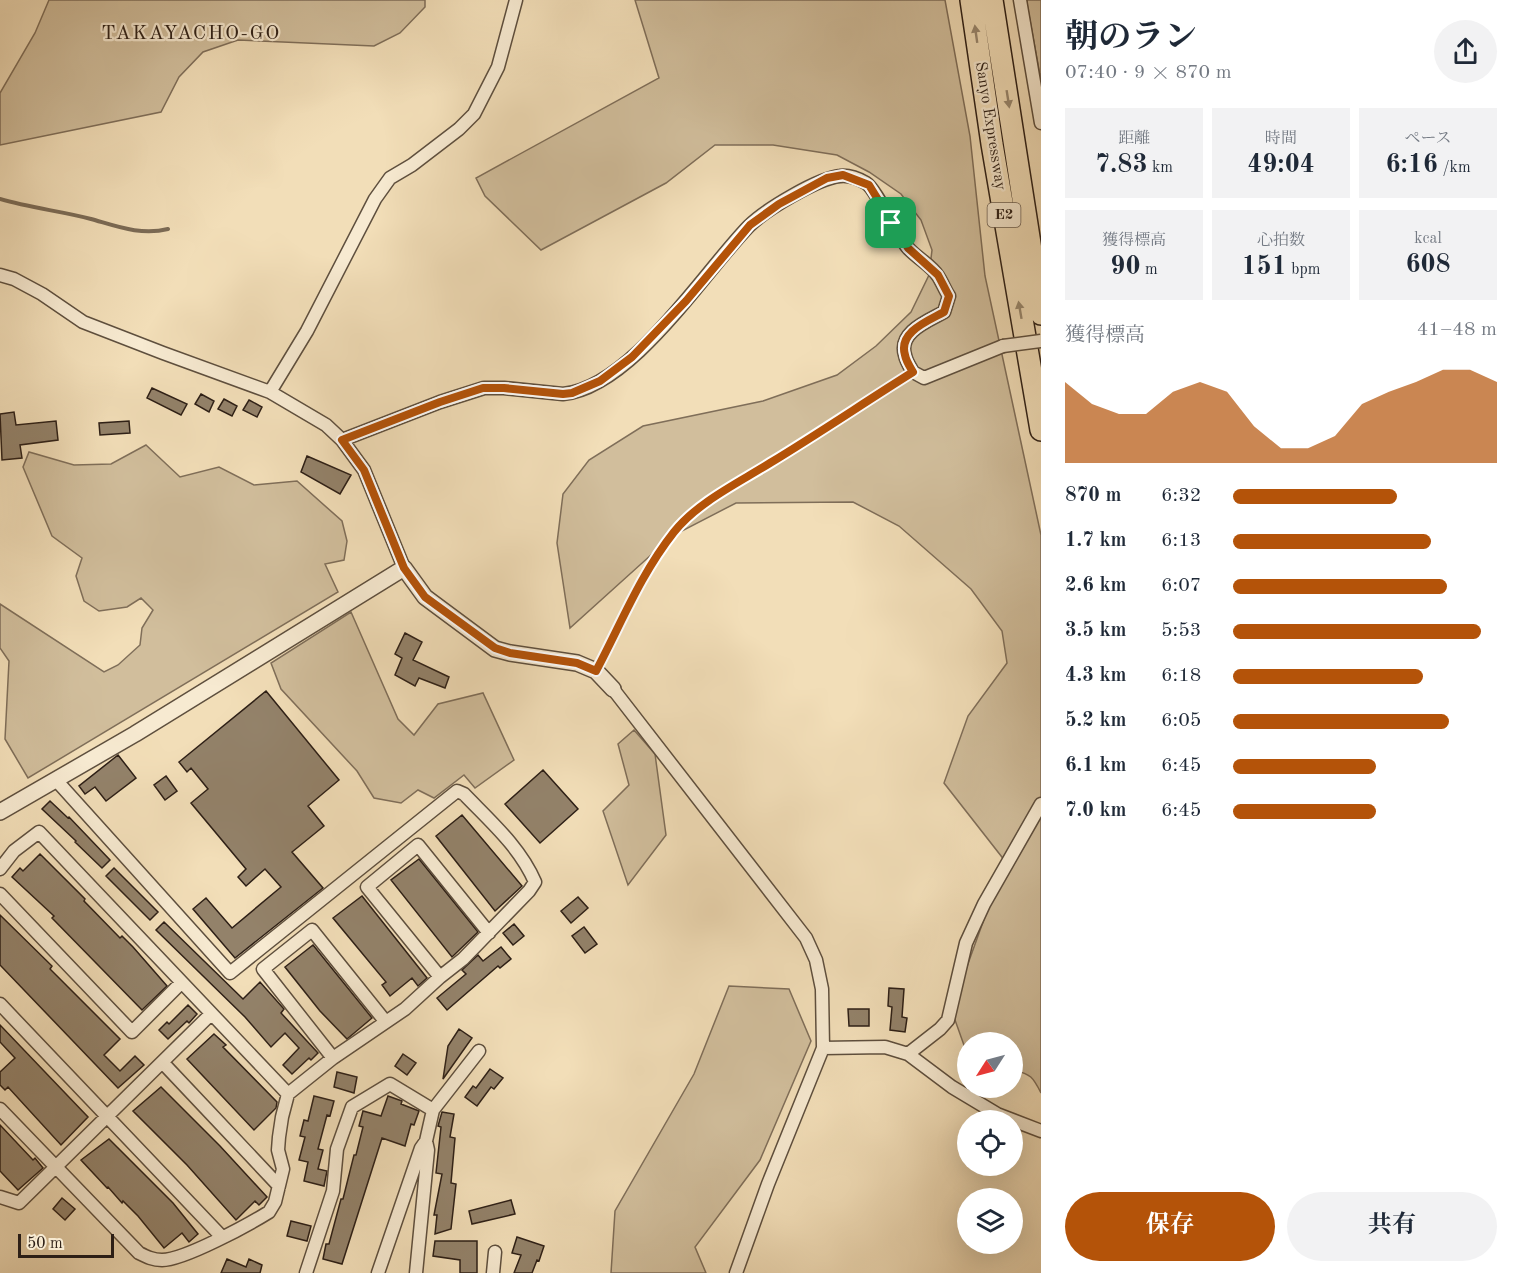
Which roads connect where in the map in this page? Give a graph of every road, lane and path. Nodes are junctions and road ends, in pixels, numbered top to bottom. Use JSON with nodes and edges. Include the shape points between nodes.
{"nodes":[{"id":1,"x":516,"y":0,"type":"edge"},
{"id":2,"x":971,"y":0,"type":"edge"},
{"id":3,"x":993,"y":0,"type":"edge"},
{"id":4,"x":1020,"y":0,"type":"edge"},
{"id":5,"x":1041,"y":123,"type":"edge"},
{"id":6,"x":0,"y":275,"type":"edge"},
{"id":7,"x":1041,"y":314,"type":"edge"},
{"id":8,"x":1041,"y":341,"type":"edge"},
{"id":9,"x":913,"y":372,"type":"junction"},
{"id":10,"x":270,"y":392,"type":"junction"},
{"id":11,"x":1041,"y":430,"type":"edge"},
{"id":12,"x":342,"y":440,"type":"junction"},
{"id":13,"x":404,"y":568,"type":"junction"},
{"id":14,"x":596,"y":671,"type":"junction"},
{"id":15,"x":613,"y":689,"type":"joint"},
{"id":16,"x":56,"y":780,"type":"junction"},
{"id":17,"x":1041,"y":804,"type":"edge"},
{"id":18,"x":0,"y":812,"type":"edge"},
{"id":19,"x":0,"y":868,"type":"edge"},
{"id":20,"x":0,"y":894,"type":"edge"},
{"id":21,"x":489,"y":933,"type":"junction"},
{"id":22,"x":440,"y":977,"type":"junction"},
{"id":23,"x":181,"y":983,"type":"junction"},
{"id":24,"x":0,"y":1004,"type":"edge"},
{"id":25,"x":211,"y":1014,"type":"junction"},
{"id":26,"x":385,"y":1021,"type":"junction"},
{"id":27,"x":823,"y":1048,"type":"junction"},
{"id":28,"x":479,"y":1051,"type":"dead end"},
{"id":29,"x":908,"y":1054,"type":"junction"},
{"id":30,"x":333,"y":1058,"type":"junction"},
{"id":31,"x":163,"y":1062,"type":"junction"},
{"id":32,"x":288,"y":1094,"type":"junction"},
{"id":33,"x":0,"y":1109,"type":"edge"},
{"id":34,"x":433,"y":1110,"type":"junction"},
{"id":35,"x":108,"y":1117,"type":"junction"},
{"id":36,"x":1041,"y":1131,"type":"edge"},
{"id":37,"x":426,"y":1141,"type":"junction"},
{"id":38,"x":56,"y":1168,"type":"junction"},
{"id":39,"x":279,"y":1186,"type":"junction"},
{"id":40,"x":0,"y":1197,"type":"edge"},
{"id":41,"x":221,"y":1236,"type":"junction"},
{"id":42,"x":495,"y":1252,"type":"dead end"},
{"id":43,"x":306,"y":1273,"type":"edge"},
{"id":44,"x":378,"y":1273,"type":"edge"},
{"id":45,"x":416,"y":1273,"type":"edge"},
{"id":46,"x":493,"y":1273,"type":"edge"},
{"id":47,"x":736,"y":1273,"type":"edge"}],
"edges":[{"from":1,"to":10,"type":"street","via":[[498,67],[474,114],[390,178]]},
{"from":11,"to":2,"type":"highway","name":"Sanyo Expressway","number":"E2","one_way":true},
{"from":3,"to":7,"type":"highway","name":"Sanyo Expressway","number":"E2","one_way":true},
{"from":4,"to":5,"type":"street"},
{"from":6,"to":10,"type":"street","via":[[42,294],[83,322]]},
{"from":8,"to":9,"type":"street","bridge":true,"via":[[1003,346],[924,378]]},
{"from":9,"to":12,"type":"street","via":[[904,353],[905,342],[910,332],[944,312],[949,296],[938,275],[908,248],[869,185],[843,175],[827,178],[750,225],[686,301],[632,357],[600,381],[563,394],[483,388]]},
{"from":9,"to":14,"type":"path","via":[[691,514],[653,562]]},
{"from":10,"to":12,"type":"street","via":[[326,425]]},
{"from":12,"to":13,"type":"street","via":[[364,470]]},
{"from":13,"to":14,"type":"street","via":[[425,597],[495,648],[577,663]]},
{"from":13,"to":16,"type":"street"},
{"from":14,"to":15,"type":"street"},
{"from":15,"to":27,"type":"street","via":[[806,938],[822,988]]},
{"from":16,"to":18,"type":"street"},
{"from":16,"to":21,"type":"street","via":[[230,973],[457,791],[511,843],[535,882]]},
{"from":17,"to":29,"type":"street","via":[[966,943],[948,1020]]},
{"from":19,"to":23,"type":"street","via":[[39,832]]},
{"from":20,"to":23,"type":"street","via":[[132,1032]]},
{"from":21,"to":22,"type":"street"},
{"from":21,"to":22,"type":"street","via":[[418,845],[368,887]]},
{"from":22,"to":26,"type":"street","via":[[405,1009]]},
{"from":23,"to":25,"type":"street"},
{"from":24,"to":35,"type":"street"},
{"from":25,"to":31,"type":"street"},
{"from":25,"to":32,"type":"street"},
{"from":26,"to":30,"type":"street"},
{"from":26,"to":30,"type":"street","via":[[312,930],[263,969]]},
{"from":27,"to":29,"type":"street","via":[[885,1047]]},
{"from":27,"to":47,"type":"street"},
{"from":28,"to":34,"type":"street"},
{"from":29,"to":36,"type":"street","via":[[997,1114]]},
{"from":30,"to":32,"type":"street"},
{"from":31,"to":35,"type":"street"},
{"from":31,"to":39,"type":"street"},
{"from":32,"to":39,"type":"street","via":[[279,1137],[283,1169]]},
{"from":33,"to":38,"type":"street"},
{"from":34,"to":37,"type":"street"},
{"from":34,"to":43,"type":"street","via":[[390,1084],[352,1107],[337,1149],[333,1191]]},
{"from":35,"to":38,"type":"street"},
{"from":35,"to":41,"type":"street"},
{"from":37,"to":44,"type":"street"},
{"from":37,"to":45,"type":"street"},
{"from":38,"to":40,"type":"street","via":[[19,1203]]},
{"from":38,"to":41,"type":"street","via":[[139,1253],[151,1259],[181,1256]]},
{"from":39,"to":41,"type":"street","via":[[269,1212]]},
{"from":42,"to":46,"type":"street"}]}
